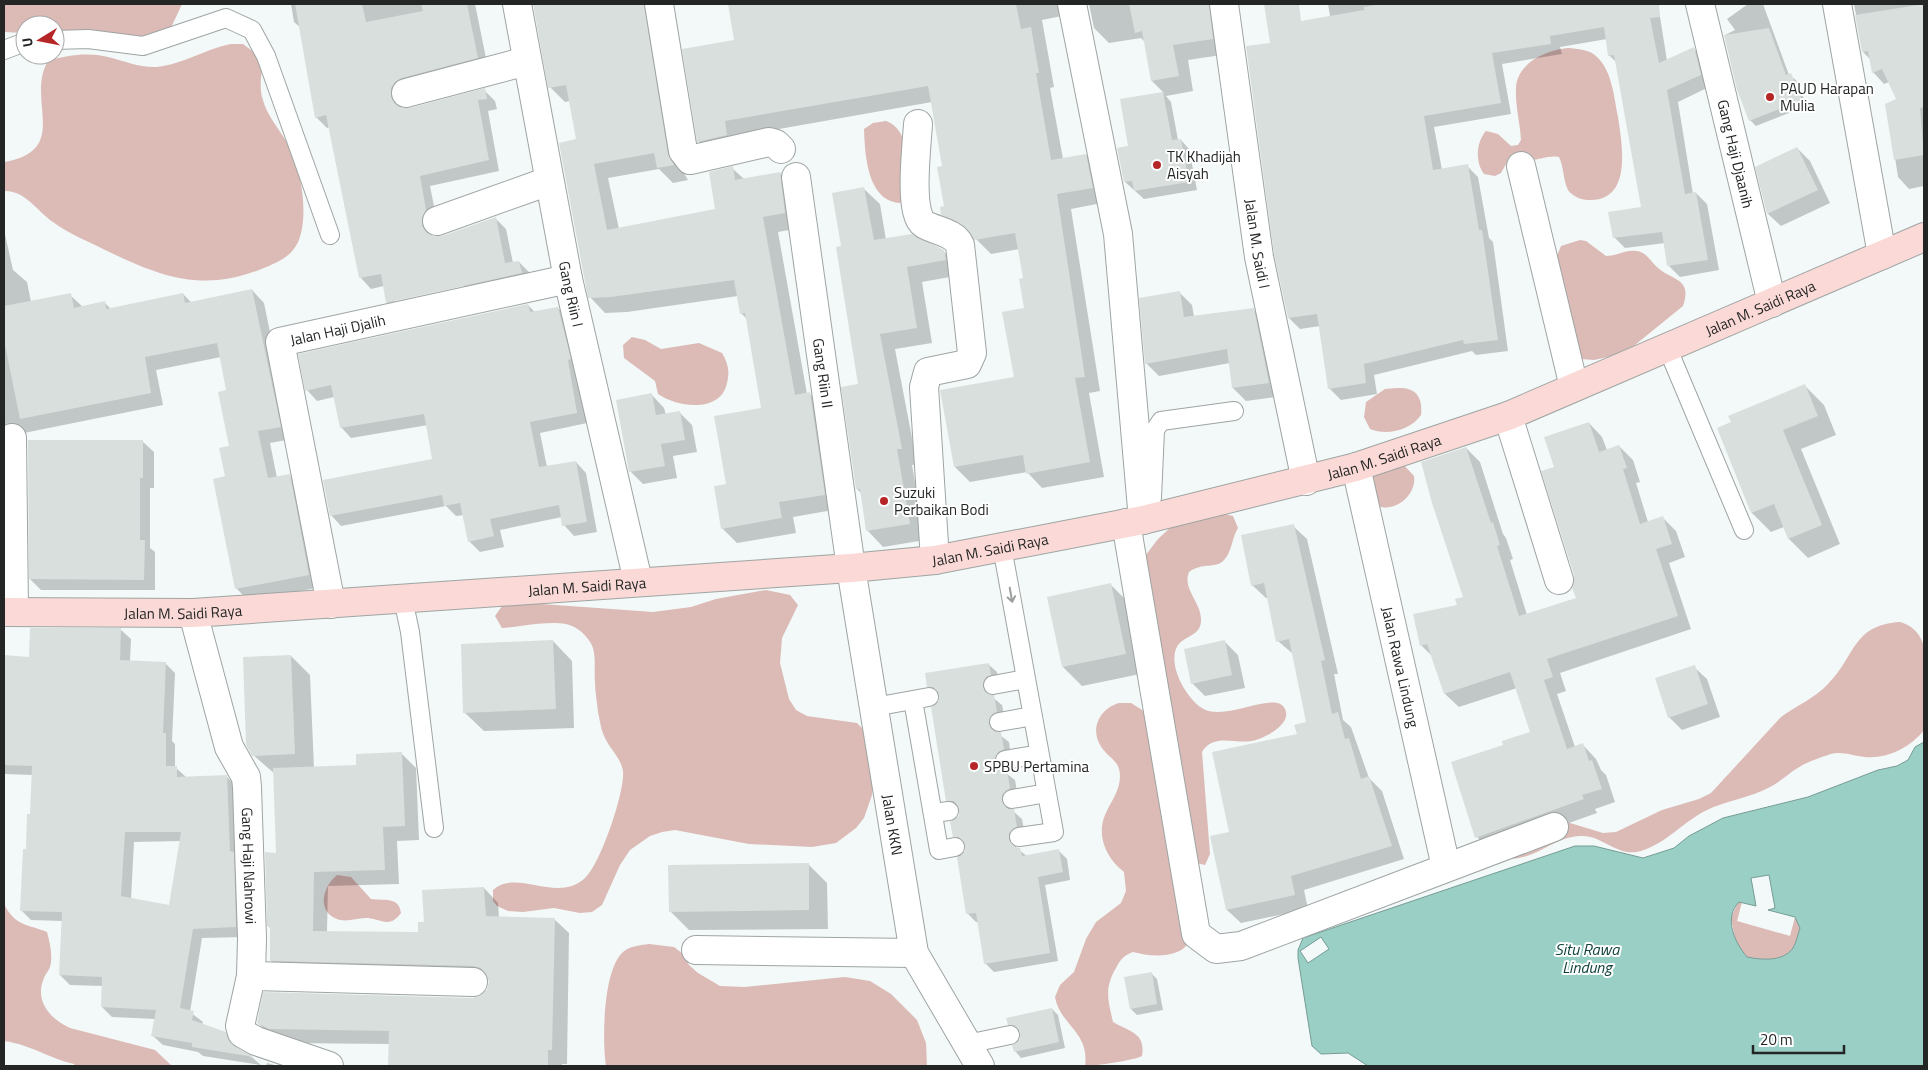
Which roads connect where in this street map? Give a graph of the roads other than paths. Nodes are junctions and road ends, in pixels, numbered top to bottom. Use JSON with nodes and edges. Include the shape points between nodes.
{"nodes":[{"id":1,"x":516,"y":4,"type":"edge"},
{"id":2,"x":659,"y":4,"type":"edge"},
{"id":3,"x":1072,"y":4,"type":"edge"},
{"id":4,"x":1224,"y":4,"type":"edge"},
{"id":5,"x":1700,"y":4,"type":"edge"},
{"id":6,"x":1838,"y":4,"type":"edge"},
{"id":7,"x":65,"y":40,"type":"edge"},
{"id":8,"x":527,"y":61,"type":"junction"},
{"id":9,"x":406,"y":93,"type":"dead end"},
{"id":10,"x":918,"y":124,"type":"dead end"},
{"id":11,"x":781,"y":149,"type":"dead end"},
{"id":12,"x":1521,"y":166,"type":"dead end"},
{"id":13,"x":796,"y":177,"type":"dead end"},
{"id":14,"x":549,"y":181,"type":"junction"},
{"id":15,"x":437,"y":220,"type":"dead end"},
{"id":16,"x":330,"y":235,"type":"dead end"},
{"id":17,"x":1924,"y":237,"type":"edge"},
{"id":18,"x":1882,"y":255,"type":"junction"},
{"id":19,"x":568,"y":279,"type":"junction"},
{"id":20,"x":1772,"y":303,"type":"junction"},
{"id":21,"x":1667,"y":347,"type":"junction"},
{"id":22,"x":1574,"y":387,"type":"junction"},
{"id":23,"x":1234,"y":411,"type":"dead end"},
{"id":24,"x":1508,"y":416,"type":"junction"},
{"id":25,"x":12,"y":438,"type":"dead end"},
{"id":26,"x":1356,"y":467,"type":"junction"},
{"id":27,"x":1306,"y":481,"type":"junction"},
{"id":28,"x":1140,"y":520,"type":"junction"},
{"id":29,"x":1744,"y":530,"type":"dead end"},
{"id":30,"x":1002,"y":547,"type":"junction"},
{"id":31,"x":935,"y":560,"type":"junction"},
{"id":32,"x":851,"y":568,"type":"junction"},
{"id":33,"x":1559,"y":580,"type":"dead end"},
{"id":34,"x":638,"y":581,"type":"junction"},
{"id":35,"x":403,"y":599,"type":"junction"},
{"id":36,"x":331,"y":604,"type":"junction"},
{"id":37,"x":9,"y":612,"type":"edge"},
{"id":38,"x":193,"y":613,"type":"junction"},
{"id":39,"x":1026,"y":679,"type":"junction"},
{"id":40,"x":993,"y":685,"type":"dead end"},
{"id":41,"x":874,"y":707,"type":"junction"},
{"id":42,"x":1032,"y":716,"type":"junction"},
{"id":43,"x":999,"y":722,"type":"dead end"},
{"id":44,"x":1039,"y":754,"type":"junction"},
{"id":45,"x":1005,"y":760,"type":"dead end"},
{"id":46,"x":1047,"y":793,"type":"junction"},
{"id":47,"x":1012,"y":799,"type":"dead end"},
{"id":48,"x":1554,"y":827,"type":"dead end"},
{"id":49,"x":434,"y":828,"type":"dead end"},
{"id":50,"x":1018,"y":837,"type":"dead end"},
{"id":51,"x":947,"y":849,"type":"dead end"},
{"id":52,"x":1446,"y":867,"type":"junction"},
{"id":53,"x":696,"y":950,"type":"dead end"},
{"id":54,"x":914,"y":953,"type":"junction"},
{"id":55,"x":251,"y":976,"type":"junction"},
{"id":56,"x":473,"y":982,"type":"dead end"},
{"id":57,"x":1010,"y":1035,"type":"dead end"},
{"id":58,"x":974,"y":1055,"type":"edge"},
{"id":59,"x":330,"y":1066,"type":"edge"}],
"edges":[{"from":1,"to":8,"type":"street","name":"Gang Riin I"},
{"from":2,"to":11,"type":"street","via":[[686,157],[690,160],[769,142]]},
{"from":3,"to":28,"type":"street","via":[[1118,234]]},
{"from":4,"to":27,"type":"street","name":"Jalan M. Saidi I","via":[[1259,257]]},
{"from":5,"to":20,"type":"street","name":"Gang Haji Djaanih"},
{"from":6,"to":18,"type":"street"},
{"from":7,"to":16,"type":"lane","via":[[143,46],[226,18],[252,30],[266,56]]},
{"from":8,"to":9,"type":"street"},
{"from":8,"to":14,"type":"street","name":"Gang Riin I"},
{"from":10,"to":31,"type":"street","via":[[915,209],[922,223],[955,238],[960,245],[972,353],[968,364],[928,372],[924,387]]},
{"from":12,"to":22,"type":"street"},
{"from":13,"to":32,"type":"street","name":"Gang Riin II"},
{"from":14,"to":15,"type":"street"},
{"from":14,"to":19,"type":"street","name":"Gang Riin I"},
{"from":17,"to":18,"type":"street","name":"Jalan M. Saidi Raya"},
{"from":18,"to":20,"type":"street","name":"Jalan M. Saidi Raya"},
{"from":19,"to":34,"type":"street","name":"Gang Riin I"},
{"from":19,"to":36,"type":"street","name":"Jalan Haji Djalih","via":[[280,342]]},
{"from":20,"to":21,"type":"street","name":"Jalan M. Saidi Raya"},
{"from":21,"to":22,"type":"street","name":"Jalan M. Saidi Raya"},
{"from":21,"to":29,"type":"lane"},
{"from":22,"to":24,"type":"street","name":"Jalan M. Saidi Raya"},
{"from":23,"to":28,"type":"lane","via":[[1162,421],[1157,425]]},
{"from":24,"to":26,"type":"street","name":"Jalan M. Saidi Raya"},
{"from":24,"to":33,"type":"street"},
{"from":25,"to":37,"type":"street"},
{"from":26,"to":27,"type":"street","name":"Jalan M. Saidi Raya"},
{"from":26,"to":52,"type":"street","name":"Jalan Rawa Lindung"},
{"from":27,"to":28,"type":"street","name":"Jalan M. Saidi Raya"},
{"from":28,"to":30,"type":"street","name":"Jalan M. Saidi Raya"},
{"from":28,"to":52,"type":"street","via":[[1196,934],[1216,949],[1241,946]]},
{"from":30,"to":31,"type":"street","name":"Jalan M. Saidi Raya"},
{"from":30,"to":39,"type":"lane","one_way":true},
{"from":31,"to":32,"type":"street","name":"Jalan M. Saidi Raya"},
{"from":32,"to":34,"type":"street","name":"Jalan M. Saidi Raya"},
{"from":32,"to":41,"type":"street","name":"Jalan KKN"},
{"from":34,"to":35,"type":"street","name":"Jalan M. Saidi Raya"},
{"from":35,"to":36,"type":"street","name":"Jalan M. Saidi Raya"},
{"from":35,"to":49,"type":"lane","via":[[410,632]]},
{"from":36,"to":38,"type":"street","name":"Jalan M. Saidi Raya"},
{"from":37,"to":38,"type":"street","name":"Jalan M. Saidi Raya"},
{"from":38,"to":55,"type":"street","name":"Gang Haji Nahrowi","via":[[229,747],[246,777],[252,910]]},
{"from":39,"to":40,"type":"lane"},
{"from":39,"to":42,"type":"lane"},
{"from":41,"to":51,"type":"lane","via":[[921,698]]},
{"from":41,"to":54,"type":"street","name":"Jalan KKN"},
{"from":42,"to":43,"type":"lane"},
{"from":42,"to":44,"type":"lane"},
{"from":44,"to":45,"type":"lane"},
{"from":44,"to":46,"type":"lane"},
{"from":46,"to":47,"type":"lane"},
{"from":46,"to":50,"type":"lane","via":[[1054,832]]},
{"from":48,"to":52,"type":"street"},
{"from":53,"to":54,"type":"street"},
{"from":54,"to":58,"type":"street","name":"Jalan KKN"},
{"from":55,"to":56,"type":"street"},
{"from":55,"to":59,"type":"street","name":"Gang Haji Nahrowi","via":[[240,1026],[242,1033],[256,1041]]},
{"from":57,"to":58,"type":"lane"}]}
